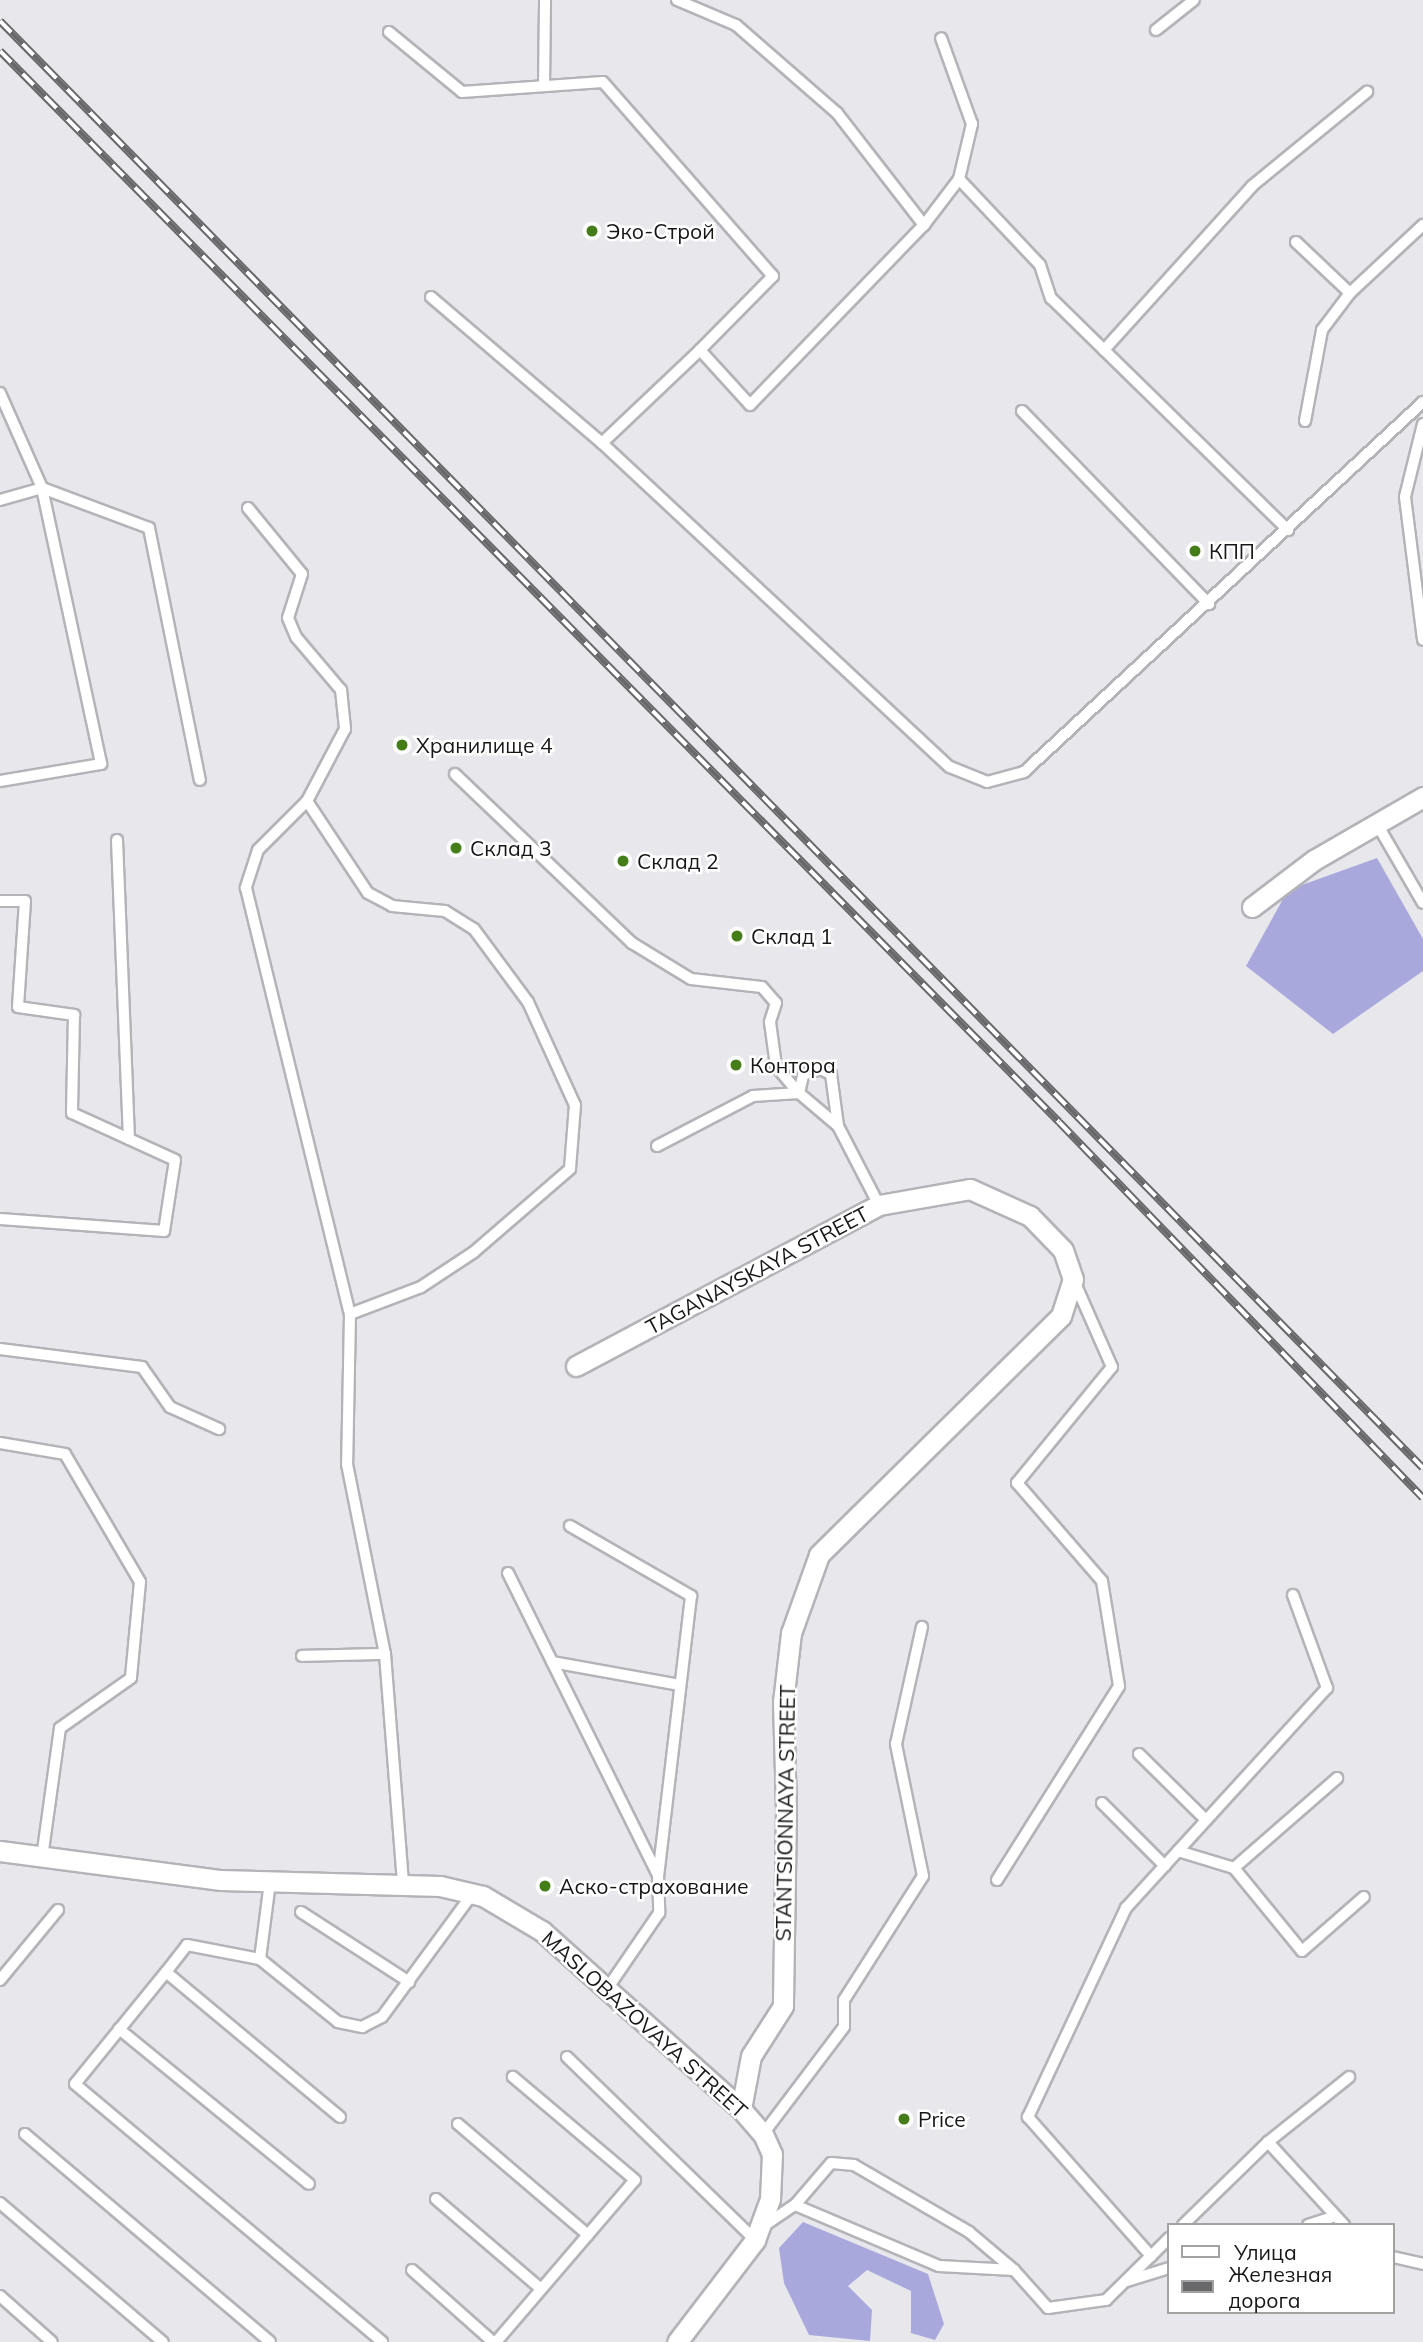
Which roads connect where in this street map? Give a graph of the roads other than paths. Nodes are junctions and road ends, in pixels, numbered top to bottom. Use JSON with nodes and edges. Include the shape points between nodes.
{"nodes":[{"id":1,"x":545,"y":0,"type":"edge"},
{"id":2,"x":677,"y":0,"type":"edge"},
{"id":3,"x":1194,"y":0,"type":"edge"},
{"id":4,"x":1156,"y":30,"type":"dead end"},
{"id":5,"x":389,"y":32,"type":"dead end"},
{"id":6,"x":941,"y":38,"type":"dead end"},
{"id":7,"x":544,"y":86,"type":"junction"},
{"id":8,"x":1367,"y":92,"type":"dead end"},
{"id":9,"x":959,"y":179,"type":"junction"},
{"id":10,"x":924,"y":225,"type":"junction"},
{"id":11,"x":1423,"y":225,"type":"edge"},
{"id":12,"x":1296,"y":242,"type":"dead end"},
{"id":13,"x":1350,"y":293,"type":"junction"},
{"id":14,"x":431,"y":297,"type":"dead end"},
{"id":15,"x":700,"y":350,"type":"junction"},
{"id":16,"x":1104,"y":350,"type":"junction"},
{"id":17,"x":0,"y":393,"type":"edge"},
{"id":18,"x":1423,"y":402,"type":"edge"},
{"id":19,"x":1022,"y":411,"type":"dead end"},
{"id":20,"x":1306,"y":421,"type":"dead end"},
{"id":21,"x":1423,"y":424,"type":"edge"},
{"id":22,"x":602,"y":443,"type":"junction"},
{"id":23,"x":42,"y":488,"type":"junction"},
{"id":24,"x":0,"y":500,"type":"edge"},
{"id":25,"x":248,"y":508,"type":"dead end"},
{"id":26,"x":1287,"y":530,"type":"junction"},
{"id":27,"x":1209,"y":604,"type":"junction"},
{"id":28,"x":1423,"y":640,"type":"edge"},
{"id":29,"x":455,"y":774,"type":"dead end"},
{"id":30,"x":200,"y":780,"type":"dead end"},
{"id":31,"x":0,"y":781,"type":"edge"},
{"id":32,"x":1423,"y":797,"type":"edge"},
{"id":33,"x":307,"y":801,"type":"junction"},
{"id":34,"x":1377,"y":824,"type":"junction"},
{"id":35,"x":117,"y":840,"type":"dead end"},
{"id":36,"x":0,"y":901,"type":"edge"},
{"id":37,"x":1423,"y":903,"type":"edge"},
{"id":38,"x":1252,"y":907,"type":"dead end"},
{"id":39,"x":799,"y":1093,"type":"junction"},
{"id":40,"x":838,"y":1126,"type":"junction"},
{"id":41,"x":130,"y":1139,"type":"junction"},
{"id":42,"x":657,"y":1146,"type":"dead end"},
{"id":43,"x":879,"y":1205,"type":"junction"},
{"id":44,"x":0,"y":1219,"type":"edge"},
{"id":45,"x":1073,"y":1279,"type":"junction"},
{"id":46,"x":351,"y":1314,"type":"junction"},
{"id":47,"x":0,"y":1349,"type":"edge"},
{"id":48,"x":576,"y":1366,"type":"dead end"},
{"id":49,"x":219,"y":1429,"type":"dead end"},
{"id":50,"x":0,"y":1443,"type":"edge"},
{"id":51,"x":570,"y":1526,"type":"dead end"},
{"id":52,"x":508,"y":1573,"type":"dead end"},
{"id":53,"x":1293,"y":1595,"type":"dead end"},
{"id":54,"x":922,"y":1627,"type":"dead end"},
{"id":55,"x":385,"y":1654,"type":"junction"},
{"id":56,"x":302,"y":1656,"type":"dead end"},
{"id":57,"x":552,"y":1662,"type":"junction"},
{"id":58,"x":680,"y":1685,"type":"junction"},
{"id":59,"x":1139,"y":1754,"type":"dead end"},
{"id":60,"x":1336,"y":1778,"type":"dead end"},
{"id":61,"x":1102,"y":1803,"type":"dead end"},
{"id":62,"x":1206,"y":1820,"type":"junction"},
{"id":63,"x":0,"y":1851,"type":"edge"},
{"id":64,"x":1178,"y":1852,"type":"junction"},
{"id":65,"x":42,"y":1857,"type":"junction"},
{"id":66,"x":1165,"y":1866,"type":"junction"},
{"id":67,"x":1234,"y":1868,"type":"junction"},
{"id":68,"x":658,"y":1875,"type":"junction"},
{"id":69,"x":997,"y":1880,"type":"dead end"},
{"id":70,"x":270,"y":1882,"type":"junction"},
{"id":71,"x":403,"y":1883,"type":"junction"},
{"id":72,"x":473,"y":1893,"type":"junction"},
{"id":73,"x":1364,"y":1897,"type":"dead end"},
{"id":74,"x":58,"y":1910,"type":"dead end"},
{"id":75,"x":301,"y":1912,"type":"dead end"},
{"id":76,"x":260,"y":1959,"type":"junction"},
{"id":77,"x":166,"y":1972,"type":"junction"},
{"id":78,"x":0,"y":1980,"type":"edge"},
{"id":79,"x":409,"y":1982,"type":"junction"},
{"id":80,"x":609,"y":1986,"type":"junction"},
{"id":81,"x":120,"y":2029,"type":"junction"},
{"id":82,"x":567,"y":2057,"type":"dead end"},
{"id":83,"x":513,"y":2077,"type":"dead end"},
{"id":84,"x":1349,"y":2077,"type":"dead end"},
{"id":85,"x":741,"y":2109,"type":"junction"},
{"id":86,"x":340,"y":2116,"type":"dead end"},
{"id":87,"x":458,"y":2124,"type":"dead end"},
{"id":88,"x":25,"y":2134,"type":"dead end"},
{"id":89,"x":763,"y":2134,"type":"junction"},
{"id":90,"x":1268,"y":2142,"type":"junction"},
{"id":91,"x":309,"y":2184,"type":"dead end"},
{"id":92,"x":436,"y":2199,"type":"dead end"},
{"id":93,"x":0,"y":2203,"type":"edge"},
{"id":94,"x":795,"y":2205,"type":"junction"},
{"id":95,"x":1336,"y":2216,"type":"junction"},
{"id":96,"x":1185,"y":2223,"type":"edge"},
{"id":97,"x":1314,"y":2223,"type":"edge"},
{"id":98,"x":1342,"y":2223,"type":"edge"},
{"id":99,"x":758,"y":2234,"type":"junction"},
{"id":100,"x":588,"y":2235,"type":"junction"},
{"id":101,"x":1168,"y":2239,"type":"edge"},
{"id":102,"x":1151,"y":2256,"type":"junction"},
{"id":103,"x":1395,"y":2257,"type":"edge"},
{"id":104,"x":1423,"y":2264,"type":"edge"},
{"id":105,"x":1168,"y":2268,"type":"edge"},
{"id":106,"x":412,"y":2270,"type":"dead end"},
{"id":107,"x":1014,"y":2270,"type":"junction"},
{"id":108,"x":1124,"y":2283,"type":"junction"},
{"id":109,"x":541,"y":2289,"type":"junction"},
{"id":110,"x":0,"y":2296,"type":"edge"},
{"id":111,"x":52,"y":2342,"type":"edge"},
{"id":112,"x":163,"y":2342,"type":"edge"},
{"id":113,"x":270,"y":2342,"type":"edge"},
{"id":114,"x":382,"y":2342,"type":"edge"},
{"id":115,"x":495,"y":2342,"type":"edge"},
{"id":116,"x":677,"y":2342,"type":"edge"}],
"edges":[{"from":1,"to":7,"type":"lane"},
{"from":2,"to":10,"type":"lane","via":[[736,25],[837,114]]},
{"from":3,"to":4,"type":"lane"},
{"from":5,"to":7,"type":"lane","via":[[462,92]]},
{"from":6,"to":9,"type":"lane","via":[[972,124]]},
{"from":7,"to":15,"type":"lane","via":[[603,82],[773,276]]},
{"from":8,"to":16,"type":"lane","via":[[1252,186]]},
{"from":9,"to":10,"type":"lane"},
{"from":9,"to":16,"type":"lane","via":[[1041,265],[1051,298]]},
{"from":10,"to":15,"type":"lane","via":[[750,405]]},
{"from":11,"to":13,"type":"lane"},
{"from":12,"to":13,"type":"lane"},
{"from":13,"to":20,"type":"lane","via":[[1322,330]]},
{"from":14,"to":22,"type":"lane"},
{"from":15,"to":22,"type":"lane"},
{"from":16,"to":26,"type":"lane"},
{"from":17,"to":23,"type":"lane"},
{"from":18,"to":26,"type":"lane"},
{"from":19,"to":27,"type":"lane"},
{"from":21,"to":28,"type":"lane","via":[[1405,497]]},
{"from":22,"to":27,"type":"lane","via":[[950,767],[987,782],[1024,772]]},
{"from":23,"to":24,"type":"lane"},
{"from":23,"to":30,"type":"lane","via":[[149,527]]},
{"from":23,"to":31,"type":"lane","via":[[101,764]]},
{"from":25,"to":33,"type":"lane","via":[[302,574],[288,618],[296,637],[341,690],[345,729]]},
{"from":26,"to":27,"type":"lane"},
{"from":29,"to":39,"type":"lane","via":[[632,943],[691,979],[762,987],[776,1003],[771,1021],[776,1066]]},
{"from":32,"to":34,"type":"street"},
{"from":33,"to":46,"type":"lane","via":[[258,850],[246,888]]},
{"from":33,"to":46,"type":"lane","via":[[368,893],[392,906],[445,911],[474,929],[528,1002],[575,1105],[570,1169],[474,1252],[421,1287]]},
{"from":34,"to":37,"type":"lane"},
{"from":34,"to":38,"type":"street","via":[[1314,860]]},
{"from":35,"to":41,"type":"lane"},
{"from":36,"to":41,"type":"lane","via":[[24,901],[18,1007],[74,1015],[72,1113]]},
{"from":39,"to":40,"type":"lane"},
{"from":39,"to":40,"type":"lane","via":[[803,1075],[820,1069],[831,1074]]},
{"from":39,"to":42,"type":"lane","via":[[753,1096]]},
{"from":40,"to":43,"type":"lane"},
{"from":41,"to":44,"type":"lane","via":[[175,1160],[164,1231]]},
{"from":43,"to":45,"type":"street","name":"TAGANAYSKAYA STREET","via":[[970,1189],[1030,1216],[1063,1250]]},
{"from":43,"to":48,"type":"street","name":"TAGANAYSKAYA STREET"},
{"from":45,"to":69,"type":"lane","via":[[1112,1367],[1017,1483],[1102,1581],[1119,1686]]},
{"from":45,"to":85,"type":"street","name":"STANTSIONNAYA STREET","via":[[1060,1316],[819,1555],[791,1633],[783,1702],[783,2006],[751,2056]]},
{"from":46,"to":55,"type":"lane","via":[[347,1464]]},
{"from":47,"to":49,"type":"lane","via":[[142,1367],[170,1407]]},
{"from":50,"to":65,"type":"lane","via":[[65,1454],[139,1582],[131,1678],[60,1728]]},
{"from":51,"to":58,"type":"lane","via":[[691,1597]]},
{"from":52,"to":57,"type":"lane"},
{"from":53,"to":62,"type":"lane","via":[[1327,1688]]},
{"from":54,"to":89,"type":"lane","via":[[896,1744],[923,1875],[844,2000],[844,2027]]},
{"from":55,"to":56,"type":"lane"},
{"from":55,"to":71,"type":"lane"},
{"from":57,"to":58,"type":"lane"},
{"from":57,"to":68,"type":"lane"},
{"from":58,"to":68,"type":"lane"},
{"from":59,"to":62,"type":"lane"},
{"from":60,"to":67,"type":"lane"},
{"from":61,"to":66,"type":"lane"},
{"from":62,"to":64,"type":"lane"},
{"from":63,"to":65,"type":"street","name":"MASLOBAZOVAYA STREET"},
{"from":64,"to":66,"type":"lane"},
{"from":64,"to":67,"type":"lane"},
{"from":65,"to":70,"type":"street","name":"MASLOBAZOVAYA STREET","via":[[129,1871]]},
{"from":66,"to":102,"type":"lane","via":[[1126,1908],[1028,2117]]},
{"from":67,"to":73,"type":"lane","via":[[1302,1951]]},
{"from":68,"to":80,"type":"lane","via":[[659,1913]]},
{"from":70,"to":71,"type":"street","name":"MASLOBAZOVAYA STREET"},
{"from":70,"to":76,"type":"lane"},
{"from":71,"to":72,"type":"street","name":"MASLOBAZOVAYA STREET"},
{"from":72,"to":79,"type":"lane"},
{"from":72,"to":80,"type":"street","name":"MASLOBAZOVAYA STREET","via":[[513,1910]]},
{"from":74,"to":78,"type":"lane"},
{"from":75,"to":79,"type":"lane"},
{"from":76,"to":77,"type":"lane","via":[[187,1945]]},
{"from":76,"to":79,"type":"lane","via":[[338,2022],[362,2027],[382,2017]]},
{"from":77,"to":81,"type":"lane"},
{"from":77,"to":86,"type":"lane"},
{"from":80,"to":85,"type":"street","name":"MASLOBAZOVAYA STREET"},
{"from":81,"to":91,"type":"lane"},
{"from":81,"to":114,"type":"lane","via":[[75,2084]]},
{"from":82,"to":99,"type":"lane"},
{"from":83,"to":100,"type":"lane","via":[[635,2180]]},
{"from":84,"to":90,"type":"lane"},
{"from":85,"to":89,"type":"street","name":"MASLOBAZOVAYA STREET"},
{"from":87,"to":100,"type":"lane"},
{"from":88,"to":113,"type":"lane"},
{"from":89,"to":99,"type":"street","name":"MASLOBAZOVAYA STREET","via":[[772,2154],[772,2175]]},
{"from":90,"to":95,"type":"lane"},
{"from":90,"to":96,"type":"lane"},
{"from":92,"to":109,"type":"lane"},
{"from":93,"to":112,"type":"lane"},
{"from":94,"to":99,"type":"lane"},
{"from":94,"to":107,"type":"lane","via":[[939,2266]]},
{"from":94,"to":107,"type":"lane","via":[[831,2163],[854,2165],[970,2232]]},
{"from":95,"to":97,"type":"lane"},
{"from":95,"to":98,"type":"lane"},
{"from":99,"to":116,"type":"street","name":"MASLOBAZOVAYA STREET"},
{"from":100,"to":109,"type":"lane"},
{"from":101,"to":102,"type":"lane"},
{"from":102,"to":108,"type":"lane"},
{"from":103,"to":104,"type":"lane"},
{"from":105,"to":108,"type":"lane"},
{"from":106,"to":115,"type":"lane"},
{"from":107,"to":108,"type":"lane","via":[[1048,2308],[1106,2300]]},
{"from":109,"to":115,"type":"lane"},
{"from":110,"to":111,"type":"lane"}]}
